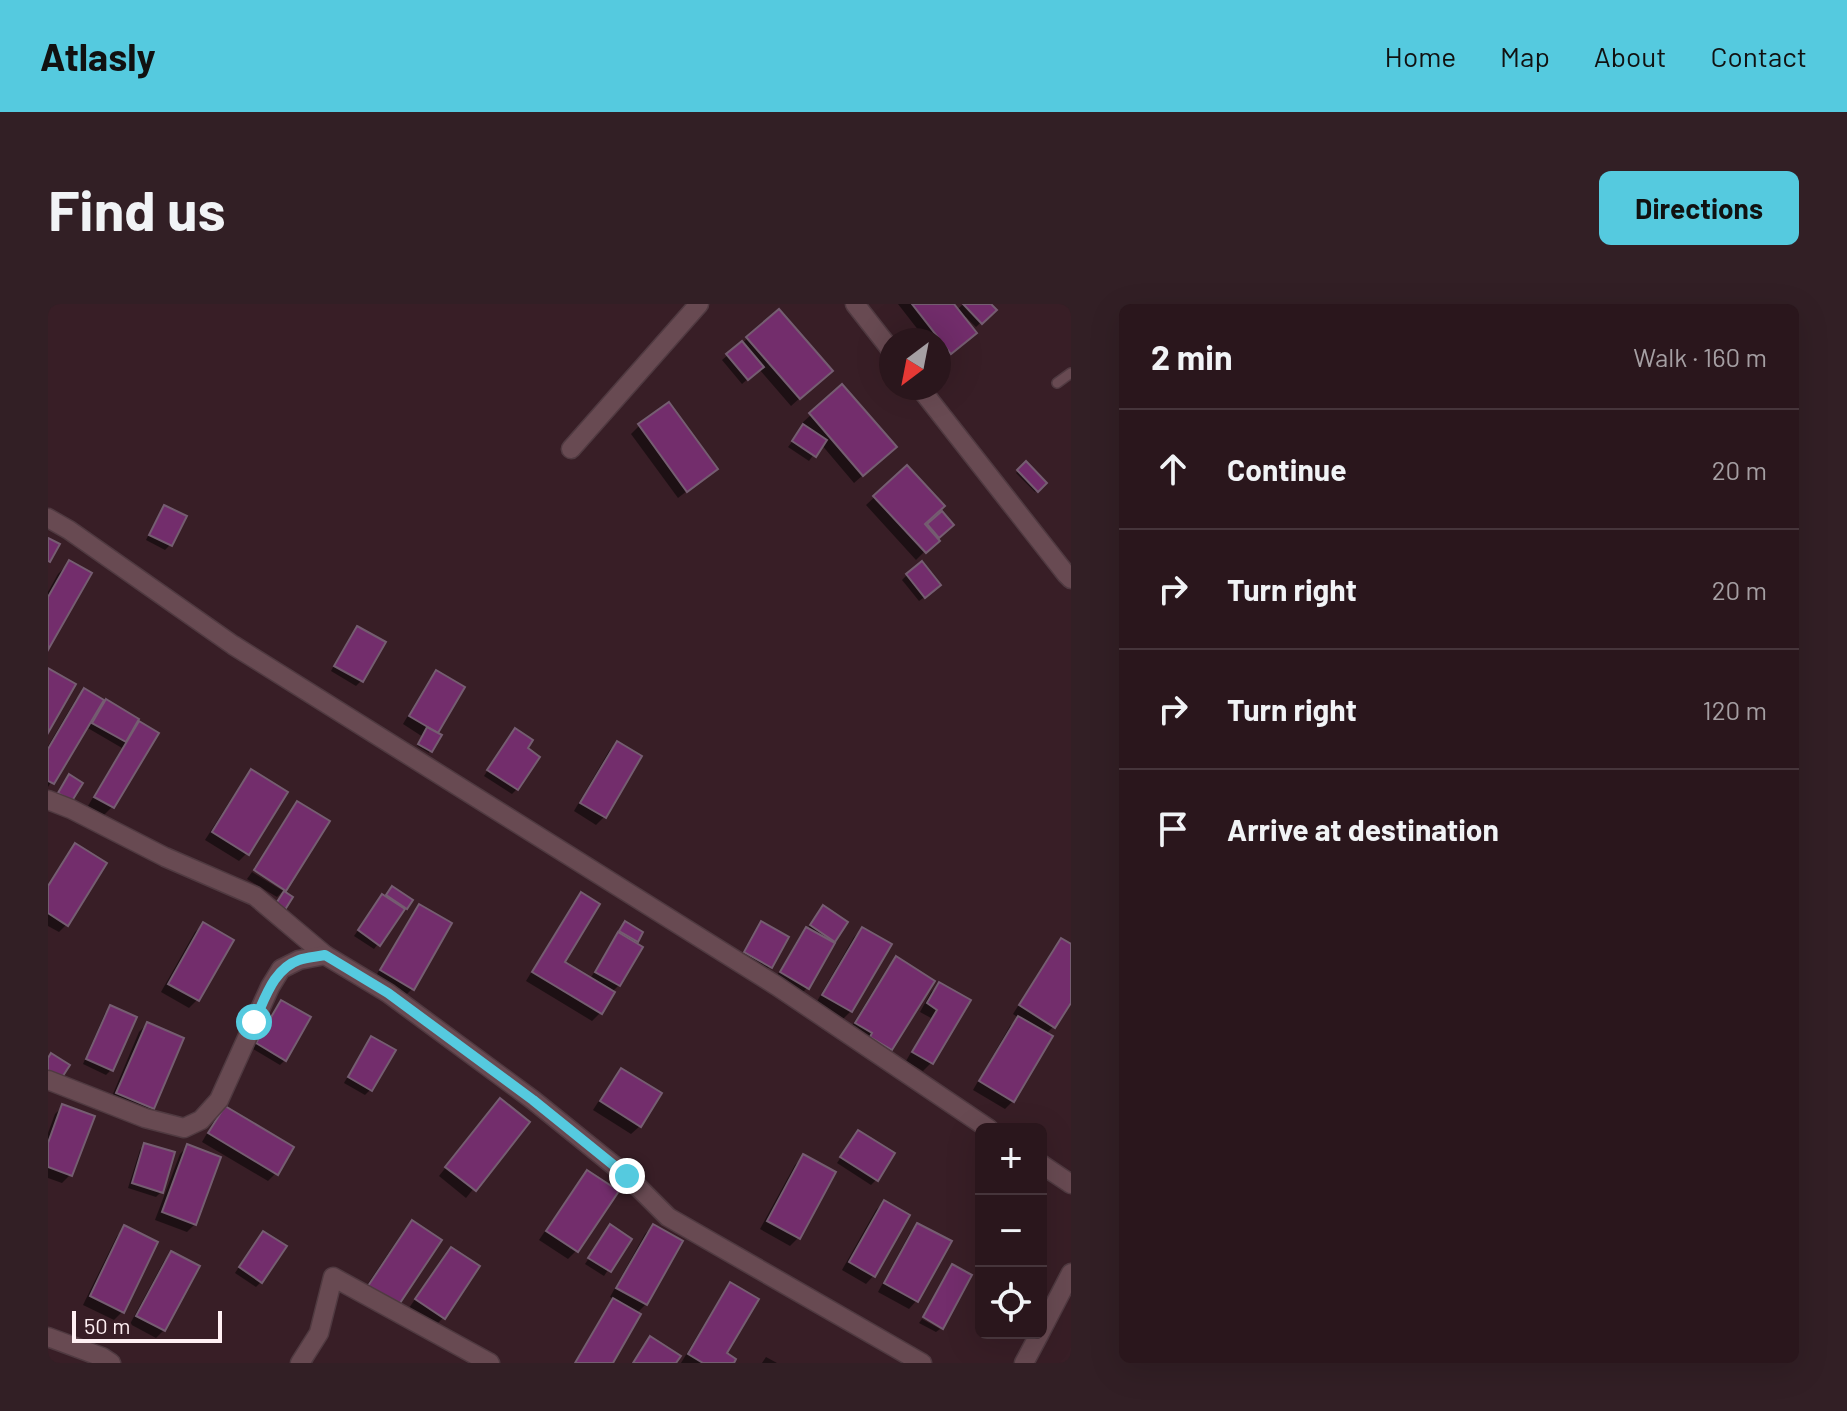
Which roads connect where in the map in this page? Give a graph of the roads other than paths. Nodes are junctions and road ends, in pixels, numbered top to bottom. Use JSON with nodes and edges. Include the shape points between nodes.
{"nodes":[{"id":1,"x":699,"y":304,"type":"edge"},
{"id":2,"x":855,"y":304,"type":"edge"},
{"id":3,"x":879,"y":335,"type":"edge"},
{"id":4,"x":1071,"y":373,"type":"edge"},
{"id":5,"x":1057,"y":383,"type":"dead end"},
{"id":6,"x":929,"y":400,"type":"edge"},
{"id":7,"x":571,"y":449,"type":"dead end"},
{"id":8,"x":48,"y":518,"type":"edge"},
{"id":9,"x":1071,"y":579,"type":"edge"},
{"id":10,"x":48,"y":800,"type":"edge"},
{"id":11,"x":290,"y":926,"type":"junction"},
{"id":12,"x":325,"y":955,"type":"junction"},
{"id":13,"x":299,"y":960,"type":"junction"},
{"id":14,"x":48,"y":1080,"type":"edge"},
{"id":15,"x":980,"y":1123,"type":"edge"},
{"id":16,"x":1047,"y":1168,"type":"edge"},
{"id":17,"x":1071,"y":1184,"type":"edge"},
{"id":18,"x":1071,"y":1273,"type":"edge"},
{"id":19,"x":1047,"y":1319,"type":"edge"},
{"id":20,"x":48,"y":1337,"type":"edge"},
{"id":21,"x":1036,"y":1339,"type":"edge"},
{"id":22,"x":111,"y":1363,"type":"edge"},
{"id":23,"x":300,"y":1363,"type":"edge"},
{"id":24,"x":490,"y":1363,"type":"edge"},
{"id":25,"x":922,"y":1363,"type":"edge"},
{"id":26,"x":1024,"y":1363,"type":"edge"}],
"edges":[{"from":1,"to":7,"type":"street"},
{"from":2,"to":3,"type":"street"},
{"from":4,"to":5,"type":"lane"},
{"from":6,"to":9,"type":"street"},
{"from":8,"to":15,"type":"street","via":[[233,645],[777,986]]},
{"from":10,"to":11,"type":"street","via":[[255,896]]},
{"from":11,"to":12,"type":"street"},
{"from":11,"to":13,"type":"street"},
{"from":12,"to":13,"type":"street"},
{"from":12,"to":25,"type":"street","via":[[388,993],[533,1100],[627,1176],[668,1217]]},
{"from":13,"to":14,"type":"street","via":[[281,969],[219,1100],[201,1120],[184,1128],[145,1118]]},
{"from":16,"to":17,"type":"street"},
{"from":18,"to":19,"type":"street"},
{"from":20,"to":22,"type":"street"},
{"from":21,"to":26,"type":"street"},
{"from":23,"to":24,"type":"street","via":[[319,1333],[333,1277]]}]}
